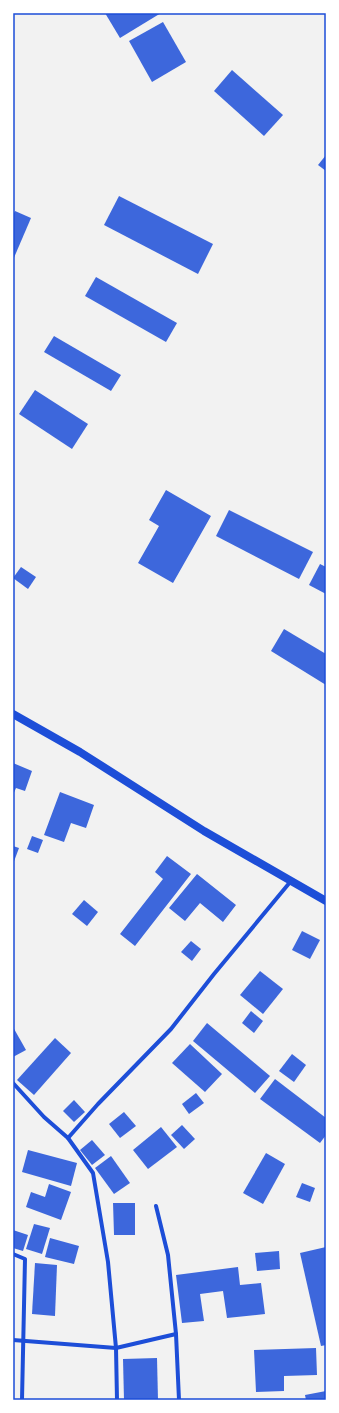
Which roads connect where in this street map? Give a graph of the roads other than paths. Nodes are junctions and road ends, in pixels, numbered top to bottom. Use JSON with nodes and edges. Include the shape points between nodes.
{"nodes":[{"id":1,"x":13,"y":714,"type":"edge"},
{"id":2,"x":291,"y":881,"type":"junction"},
{"id":3,"x":326,"y":901,"type":"edge"},
{"id":4,"x":13,"y":1083,"type":"edge"},
{"id":5,"x":68,"y":1138,"type":"junction"},
{"id":6,"x":156,"y":1206,"type":"dead end"},
{"id":7,"x":13,"y":1254,"type":"edge"},
{"id":8,"x":176,"y":1334,"type":"junction"},
{"id":9,"x":13,"y":1340,"type":"edge"},
{"id":10,"x":23,"y":1342,"type":"junction"},
{"id":11,"x":116,"y":1348,"type":"junction"},
{"id":12,"x":22,"y":1400,"type":"edge"},
{"id":13,"x":117,"y":1400,"type":"edge"},
{"id":14,"x":179,"y":1400,"type":"edge"}],
"edges":[{"from":1,"to":2,"type":"main road"},
{"from":2,"to":3,"type":"main road"},
{"from":2,"to":5,"type":"street","via":[[172,1029]]},
{"from":4,"to":5,"type":"street","via":[[44,1117]]},
{"from":5,"to":11,"type":"street","via":[[93,1173],[108,1262]]},
{"from":6,"to":8,"type":"street","via":[[168,1255]]},
{"from":7,"to":10,"type":"street","via":[[25,1259]]},
{"from":8,"to":11,"type":"street"},
{"from":8,"to":14,"type":"street"},
{"from":9,"to":10,"type":"street"},
{"from":10,"to":11,"type":"street"},
{"from":10,"to":12,"type":"street"},
{"from":11,"to":13,"type":"street"}]}
